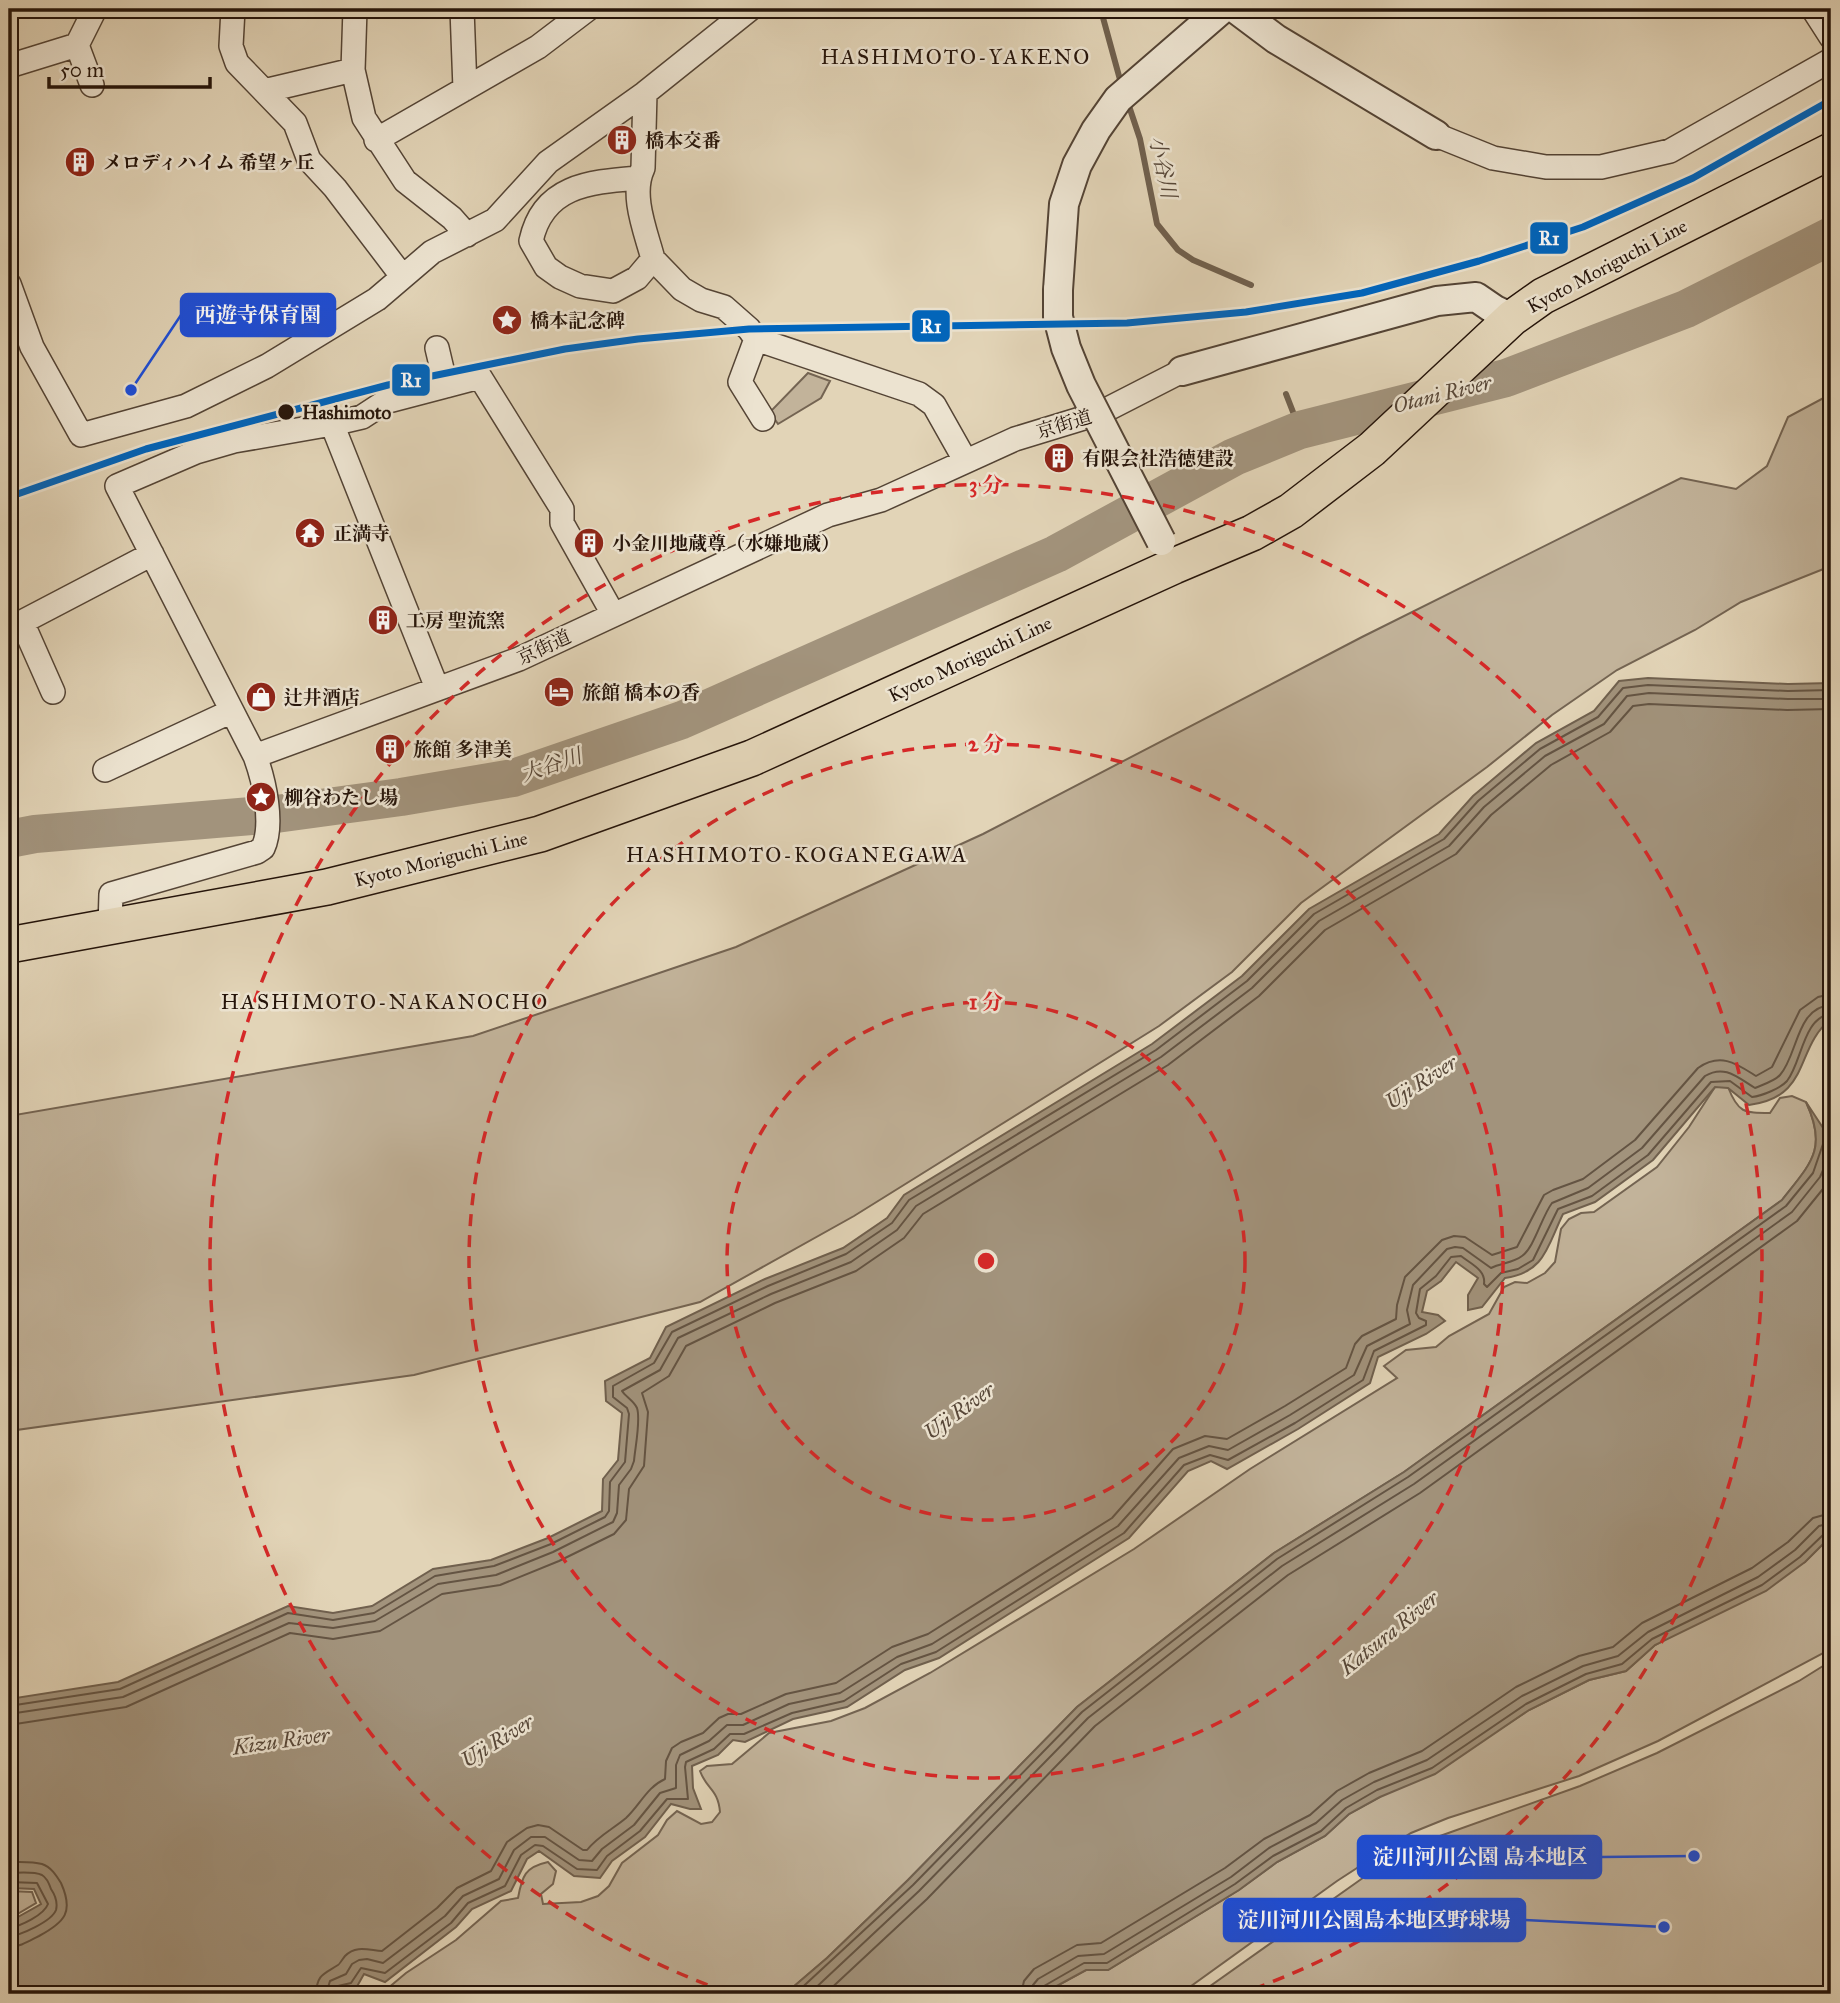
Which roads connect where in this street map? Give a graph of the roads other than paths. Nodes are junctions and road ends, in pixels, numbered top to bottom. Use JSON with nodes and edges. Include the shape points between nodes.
{"nodes":[{"id":1,"x":95,"y":9,"type":"edge"},
{"id":2,"x":233,"y":9,"type":"edge"},
{"id":3,"x":355,"y":9,"type":"edge"},
{"id":4,"x":462,"y":9,"type":"edge"},
{"id":5,"x":588,"y":9,"type":"edge"},
{"id":6,"x":750,"y":9,"type":"edge"},
{"id":7,"x":1222,"y":9,"type":"edge"},
{"id":8,"x":1236,"y":9,"type":"edge"},
{"id":9,"x":1813,"y":9,"type":"edge"},
{"id":10,"x":1831,"y":37,"type":"edge"},
{"id":11,"x":77,"y":45,"type":"junction"},
{"id":12,"x":1831,"y":60,"type":"edge"},
{"id":13,"x":9,"y":66,"type":"edge"},
{"id":14,"x":353,"y":70,"type":"junction"},
{"id":15,"x":92,"y":85,"type":"dead end"},
{"id":16,"x":465,"y":89,"type":"junction"},
{"id":17,"x":264,"y":91,"type":"junction"},
{"id":18,"x":645,"y":93,"type":"junction"},
{"id":19,"x":1436,"y":135,"type":"joint"},
{"id":20,"x":376,"y":140,"type":"junction"},
{"id":21,"x":1831,"y":151,"type":"edge"},
{"id":22,"x":638,"y":178,"type":"junction"},
{"id":23,"x":467,"y":235,"type":"junction"},
{"id":24,"x":653,"y":259,"type":"junction"},
{"id":25,"x":402,"y":276,"type":"junction"},
{"id":26,"x":9,"y":284,"type":"edge"},
{"id":27,"x":1512,"y":317,"type":"junction"},
{"id":28,"x":756,"y":339,"type":"junction"},
{"id":29,"x":438,"y":348,"type":"dead end"},
{"id":30,"x":1181,"y":371,"type":"joint"},
{"id":31,"x":446,"y":386,"type":"junction"},
{"id":32,"x":763,"y":419,"type":"dead end"},
{"id":33,"x":332,"y":424,"type":"junction"},
{"id":34,"x":965,"y":460,"type":"junction"},
{"id":35,"x":152,"y":554,"type":"junction"},
{"id":36,"x":1167,"y":554,"type":"junction"},
{"id":37,"x":613,"y":614,"type":"junction"},
{"id":38,"x":15,"y":624,"type":"edge"},
{"id":39,"x":437,"y":688,"type":"junction"},
{"id":40,"x":53,"y":692,"type":"dead end"},
{"id":41,"x":232,"y":711,"type":"junction"},
{"id":42,"x":255,"y":756,"type":"junction"},
{"id":43,"x":105,"y":770,"type":"dead end"},
{"id":44,"x":110,"y":927,"type":"junction"},
{"id":45,"x":9,"y":945,"type":"edge"}],
"edges":[{"from":1,"to":11,"type":"street"},
{"from":2,"to":17,"type":"street","via":[[231,46],[237,63]]},
{"from":3,"to":14,"type":"street"},
{"from":4,"to":16,"type":"street"},
{"from":5,"to":16,"type":"street","via":[[538,47]]},
{"from":6,"to":18,"type":"street"},
{"from":7,"to":36,"type":"street","bridge":true,"via":[[1118,99],[1077,165],[1064,204],[1058,317],[1066,348]]},
{"from":8,"to":19,"type":"street","via":[[1276,39]]},
{"from":9,"to":10,"type":"street"},
{"from":11,"to":13,"type":"street"},
{"from":11,"to":15,"type":"street"},
{"from":12,"to":19,"type":"street","via":[[1670,151],[1601,167],[1546,167],[1493,158]]},
{"from":14,"to":17,"type":"street"},
{"from":14,"to":20,"type":"street","via":[[364,118]]},
{"from":16,"to":20,"type":"street"},
{"from":17,"to":25,"type":"street","via":[[295,123],[309,160]]},
{"from":18,"to":22,"type":"street","via":[[643,168]]},
{"from":18,"to":23,"type":"street","via":[[548,162],[495,220]]},
{"from":20,"to":23,"type":"street","via":[[405,181]]},
{"from":21,"to":27,"type":"main road","name":"Kyoto Moriguchi Line","via":[[1543,296]]},
{"from":22,"to":24,"type":"street"},
{"from":22,"to":24,"type":"street","via":[[593,182],[564,192],[534,225],[531,242],[547,267],[560,277],[579,286],[613,291],[637,278]]},
{"from":23,"to":25,"type":"street","via":[[432,252]]},
{"from":24,"to":28,"type":"street","via":[[682,289],[724,307]]},
{"from":25,"to":26,"type":"street","via":[[366,306],[267,366],[197,401],[81,435],[32,347]]},
{"from":27,"to":30,"type":"street","via":[[1476,297],[1437,301]]},
{"from":27,"to":36,"type":"main road","name":"Kyoto Moriguchi Line","via":[[1351,467],[1291,511],[1252,533]]},
{"from":28,"to":32,"type":"street","via":[[740,382]]},
{"from":28,"to":34,"type":"street","via":[[919,394],[934,405]]},
{"from":29,"to":31,"type":"street"},
{"from":30,"to":34,"type":"street","name":"京街道","via":[[1100,413]]},
{"from":31,"to":33,"type":"street","via":[[385,402],[362,417]]},
{"from":31,"to":37,"type":"street","via":[[480,377],[562,509],[562,523]]},
{"from":33,"to":35,"type":"street","via":[[209,448],[117,486]]},
{"from":33,"to":39,"type":"street"},
{"from":34,"to":37,"type":"street","name":"京街道","via":[[881,500],[828,515]]},
{"from":35,"to":38,"type":"street"},
{"from":35,"to":41,"type":"street"},
{"from":36,"to":44,"type":"main road","name":"Kyoto Moriguchi Line","via":[[752,758],[540,834],[327,887]]},
{"from":37,"to":39,"type":"street","name":"京街道","via":[[519,659]]},
{"from":38,"to":40,"type":"street"},
{"from":39,"to":42,"type":"street","name":"京街道"},
{"from":41,"to":42,"type":"street"},
{"from":41,"to":43,"type":"street"},
{"from":42,"to":44,"type":"street","via":[[266,797],[264,848],[111,894]]},
{"from":44,"to":45,"type":"main road","name":"Kyoto Moriguchi Line"}]}
